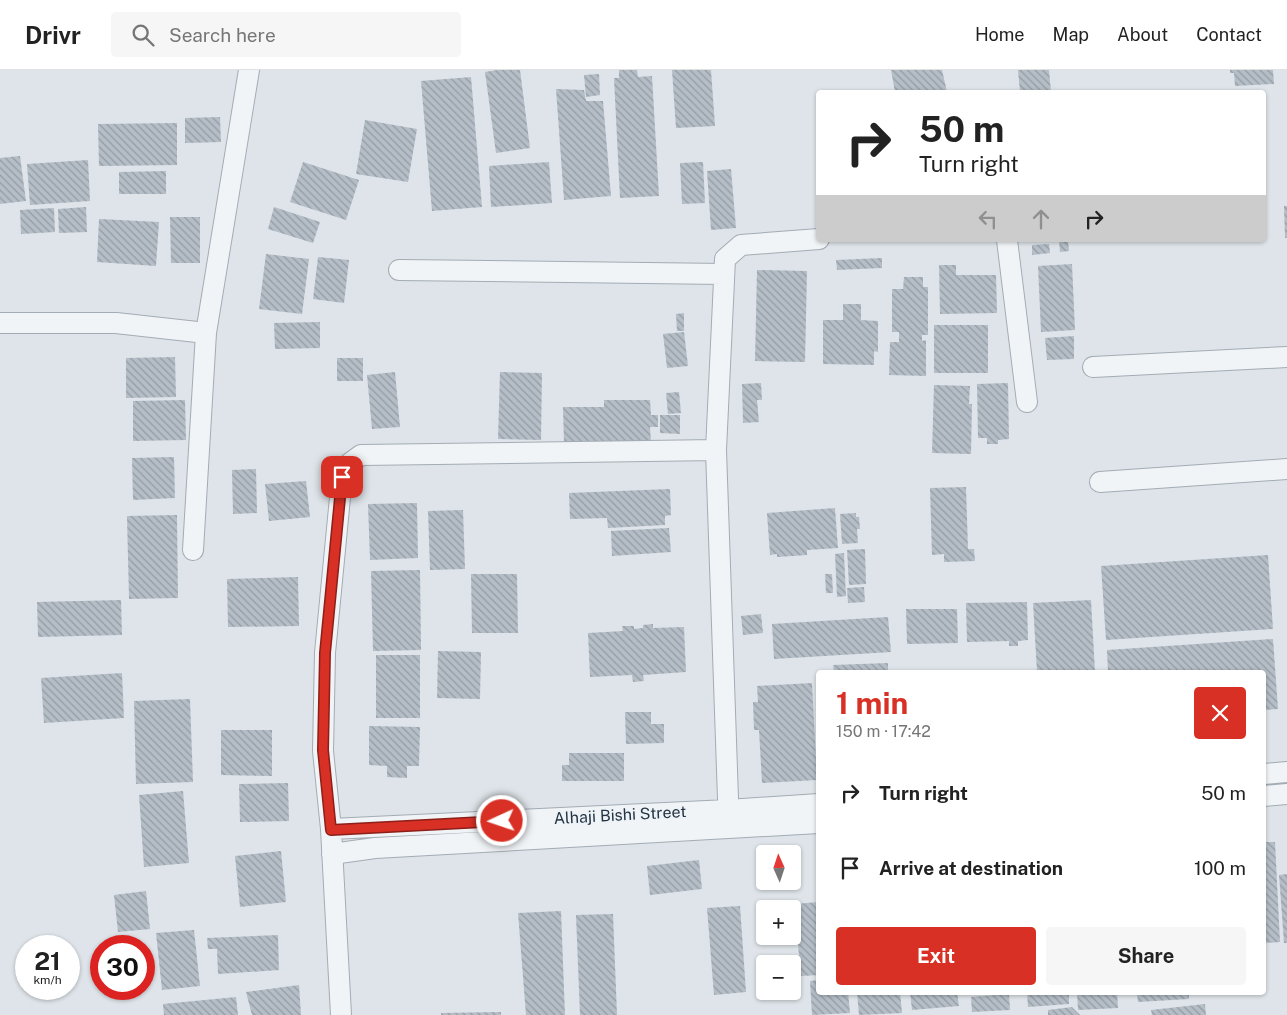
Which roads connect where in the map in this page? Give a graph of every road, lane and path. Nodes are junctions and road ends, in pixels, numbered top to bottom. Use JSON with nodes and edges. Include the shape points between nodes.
{"nodes":[{"id":1,"x":249,"y":70,"type":"edge"},
{"id":2,"x":816,"y":239,"type":"edge"},
{"id":3,"x":1007,"y":242,"type":"edge"},
{"id":4,"x":399,"y":270,"type":"dead end"},
{"id":5,"x":724,"y":274,"type":"junction"},
{"id":6,"x":0,"y":323,"type":"edge"},
{"id":7,"x":206,"y":333,"type":"junction"},
{"id":8,"x":1287,"y":357,"type":"edge"},
{"id":9,"x":1093,"y":367,"type":"dead end"},
{"id":10,"x":1027,"y":402,"type":"dead end"},
{"id":11,"x":716,"y":450,"type":"junction"},
{"id":12,"x":1287,"y":469,"type":"edge"},
{"id":13,"x":1100,"y":482,"type":"dead end"},
{"id":14,"x":193,"y":550,"type":"dead end"},
{"id":15,"x":1287,"y":772,"type":"edge"},
{"id":16,"x":1266,"y":774,"type":"edge"},
{"id":17,"x":1287,"y":794,"type":"edge"},
{"id":18,"x":1266,"y":796,"type":"edge"},
{"id":19,"x":816,"y":804,"type":"edge"},
{"id":20,"x":729,"y":819,"type":"junction"},
{"id":21,"x":816,"y":822,"type":"edge"},
{"id":22,"x":331,"y":830,"type":"junction"},
{"id":23,"x":332,"y":854,"type":"junction"},
{"id":24,"x":341,"y":1015,"type":"edge"}],
"edges":[{"from":1,"to":7,"type":"street"},
{"from":2,"to":5,"type":"street","via":[[741,245],[725,259]]},
{"from":3,"to":10,"type":"street"},
{"from":4,"to":5,"type":"street"},
{"from":5,"to":11,"type":"street"},
{"from":6,"to":7,"type":"street","via":[[116,323]]},
{"from":7,"to":14,"type":"street"},
{"from":8,"to":9,"type":"street"},
{"from":11,"to":20,"type":"street"},
{"from":11,"to":22,"type":"street","via":[[361,455],[350,462],[342,477],[325,653],[323,750]]},
{"from":12,"to":13,"type":"street"},
{"from":15,"to":16,"type":"street"},
{"from":17,"to":18,"type":"street"},
{"from":19,"to":20,"type":"street","name":"Alhaji Bishi Street"},
{"from":20,"to":21,"type":"street","name":"Alhaji Bishi Street"},
{"from":20,"to":22,"type":"street","name":"Alhaji Bishi Street"},
{"from":20,"to":23,"type":"street","name":"Alhaji Bishi Street"},
{"from":22,"to":23,"type":"street"},
{"from":23,"to":24,"type":"street"}]}
